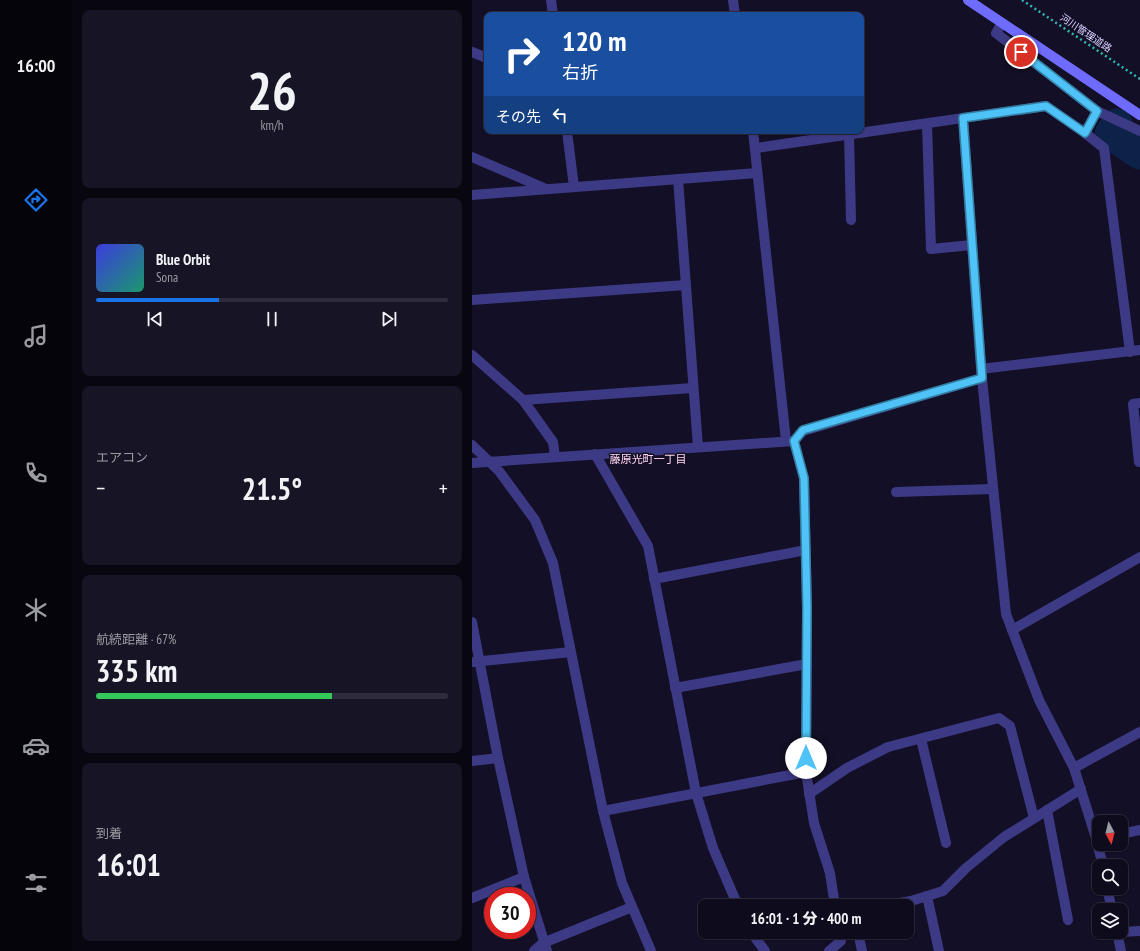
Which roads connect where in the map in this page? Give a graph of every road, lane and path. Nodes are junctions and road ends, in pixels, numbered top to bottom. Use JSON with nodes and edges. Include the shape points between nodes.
{"nodes":[{"id":1,"x":551,"y":0,"type":"edge"},
{"id":2,"x":733,"y":0,"type":"edge"},
{"id":3,"x":968,"y":0,"type":"edge"},
{"id":4,"x":1022,"y":0,"type":"edge"},
{"id":5,"x":553,"y":12,"type":"edge"},
{"id":6,"x":735,"y":12,"type":"edge"},
{"id":7,"x":1002,"y":23,"type":"junction"},
{"id":8,"x":472,"y":52,"type":"edge"},
{"id":9,"x":484,"y":57,"type":"edge"},
{"id":10,"x":1140,"y":80,"type":"edge"},
{"id":11,"x":1097,"y":111,"type":"junction"},
{"id":12,"x":1140,"y":115,"type":"edge"},
{"id":13,"x":963,"y":118,"type":"junction"},
{"id":14,"x":928,"y":124,"type":"junction"},
{"id":15,"x":1140,"y":131,"type":"edge"},
{"id":16,"x":864,"y":133,"type":"edge"},
{"id":17,"x":1085,"y":133,"type":"junction"},
{"id":18,"x":567,"y":134,"type":"edge"},
{"id":19,"x":754,"y":134,"type":"edge"},
{"id":20,"x":856,"y":134,"type":"edge"},
{"id":21,"x":821,"y":135,"type":"edge"},
{"id":22,"x":849,"y":135,"type":"junction"},
{"id":23,"x":756,"y":148,"type":"junction"},
{"id":24,"x":472,"y":157,"type":"edge"},
{"id":25,"x":757,"y":173,"type":"junction"},
{"id":26,"x":678,"y":179,"type":"junction"},
{"id":27,"x":574,"y":187,"type":"junction"},
{"id":28,"x":546,"y":189,"type":"junction"},
{"id":29,"x":472,"y":195,"type":"edge"},
{"id":30,"x":851,"y":220,"type":"dead end"},
{"id":31,"x":972,"y":245,"type":"junction"},
{"id":32,"x":686,"y":285,"type":"junction"},
{"id":33,"x":472,"y":300,"type":"edge"},
{"id":34,"x":1140,"y":350,"type":"edge"},
{"id":35,"x":1130,"y":352,"type":"junction"},
{"id":36,"x":472,"y":355,"type":"edge"},
{"id":37,"x":982,"y":373,"type":"junction"},
{"id":38,"x":693,"y":388,"type":"junction"},
{"id":39,"x":523,"y":400,"type":"junction"},
{"id":40,"x":1140,"y":403,"type":"edge"},
{"id":41,"x":790,"y":441,"type":"junction"},
{"id":42,"x":472,"y":445,"type":"edge"},
{"id":43,"x":698,"y":447,"type":"junction"},
{"id":44,"x":595,"y":454,"type":"junction"},
{"id":45,"x":555,"y":457,"type":"junction"},
{"id":46,"x":490,"y":461,"type":"junction"},
{"id":47,"x":1139,"y":462,"type":"edge"},
{"id":48,"x":472,"y":463,"type":"edge"},
{"id":49,"x":993,"y":489,"type":"junction"},
{"id":50,"x":896,"y":492,"type":"dead end"},
{"id":51,"x":806,"y":550,"type":"junction"},
{"id":52,"x":1140,"y":557,"type":"edge"},
{"id":53,"x":654,"y":579,"type":"junction"},
{"id":54,"x":472,"y":622,"type":"edge"},
{"id":55,"x":1012,"y":630,"type":"junction"},
{"id":56,"x":571,"y":652,"type":"junction"},
{"id":57,"x":476,"y":662,"type":"edge"},
{"id":58,"x":806,"y":664,"type":"junction"},
{"id":59,"x":675,"y":688,"type":"junction"},
{"id":60,"x":1140,"y":732,"type":"edge"},
{"id":61,"x":921,"y":739,"type":"junction"},
{"id":62,"x":498,"y":758,"type":"junction"},
{"id":63,"x":472,"y":762,"type":"edge"},
{"id":64,"x":1074,"y":768,"type":"junction"},
{"id":65,"x":806,"y":772,"type":"junction"},
{"id":66,"x":1081,"y":789,"type":"junction"},
{"id":67,"x":696,"y":793,"type":"junction"},
{"id":68,"x":809,"y":794,"type":"junction"},
{"id":69,"x":603,"y":810,"type":"junction"},
{"id":70,"x":1047,"y":810,"type":"junction"},
{"id":71,"x":1034,"y":818,"type":"junction"},
{"id":72,"x":1092,"y":821,"type":"edge"},
{"id":73,"x":1140,"y":830,"type":"edge"},
{"id":74,"x":1128,"y":833,"type":"edge"},
{"id":75,"x":946,"y":843,"type":"dead end"},
{"id":76,"x":524,"y":877,"type":"junction"},
{"id":77,"x":927,"y":896,"type":"junction"},
{"id":78,"x":472,"y":898,"type":"edge"},
{"id":79,"x":735,"y":899,"type":"edge"},
{"id":80,"x":834,"y":899,"type":"edge"},
{"id":81,"x":914,"y":899,"type":"edge"},
{"id":82,"x":632,"y":907,"type":"junction"},
{"id":83,"x":1068,"y":920,"type":"dead end"},
{"id":84,"x":1140,"y":931,"type":"edge"},
{"id":85,"x":1128,"y":932,"type":"edge"},
{"id":86,"x":756,"y":939,"type":"edge"},
{"id":87,"x":841,"y":939,"type":"edge"},
{"id":88,"x":859,"y":939,"type":"edge"},
{"id":89,"x":1118,"y":939,"type":"edge"},
{"id":90,"x":545,"y":947,"type":"edge"},
{"id":91,"x":534,"y":951,"type":"edge"},
{"id":92,"x":651,"y":951,"type":"edge"},
{"id":93,"x":765,"y":951,"type":"edge"},
{"id":94,"x":829,"y":951,"type":"edge"},
{"id":95,"x":862,"y":951,"type":"edge"},
{"id":96,"x":939,"y":951,"type":"edge"},
{"id":97,"x":1121,"y":951,"type":"edge"}],
"edges":[{"from":1,"to":5,"type":"street"},
{"from":2,"to":6,"type":"street"},
{"from":3,"to":7,"type":"street"},
{"from":4,"to":10,"type":"path","name":"河川管理道路"},
{"from":7,"to":11,"type":"street","via":[[996,33]]},
{"from":7,"to":12,"type":"street"},
{"from":8,"to":9,"type":"street"},
{"from":11,"to":15,"type":"street"},
{"from":11,"to":17,"type":"street"},
{"from":13,"to":14,"type":"street"},
{"from":13,"to":17,"type":"street","via":[[1046,106]]},
{"from":13,"to":31,"type":"street"},
{"from":14,"to":16,"type":"street"},
{"from":14,"to":31,"type":"street","via":[[931,249]]},
{"from":17,"to":35,"type":"street","via":[[1104,148]]},
{"from":18,"to":27,"type":"street"},
{"from":19,"to":23,"type":"street"},
{"from":20,"to":22,"type":"street"},
{"from":21,"to":22,"type":"street"},
{"from":21,"to":23,"type":"street"},
{"from":22,"to":30,"type":"street"},
{"from":23,"to":25,"type":"street"},
{"from":24,"to":28,"type":"street"},
{"from":25,"to":26,"type":"street"},
{"from":25,"to":41,"type":"street"},
{"from":26,"to":27,"type":"street"},
{"from":26,"to":32,"type":"street"},
{"from":27,"to":28,"type":"street"},
{"from":28,"to":29,"type":"street"},
{"from":31,"to":37,"type":"street"},
{"from":32,"to":33,"type":"street"},
{"from":32,"to":38,"type":"street"},
{"from":34,"to":35,"type":"street"},
{"from":35,"to":37,"type":"street"},
{"from":36,"to":39,"type":"street"},
{"from":37,"to":41,"type":"street","via":[[803,430]]},
{"from":37,"to":49,"type":"street"},
{"from":38,"to":39,"type":"street"},
{"from":38,"to":43,"type":"street"},
{"from":39,"to":45,"type":"street","via":[[553,442]]},
{"from":40,"to":47,"type":"street","via":[[1133,404]]},
{"from":41,"to":43,"type":"street"},
{"from":41,"to":51,"type":"street","via":[[804,478]]},
{"from":42,"to":46,"type":"street"},
{"from":43,"to":44,"type":"street"},
{"from":44,"to":45,"type":"street"},
{"from":44,"to":53,"type":"street","via":[[648,546]]},
{"from":45,"to":46,"type":"street"},
{"from":46,"to":48,"type":"street"},
{"from":46,"to":56,"type":"street","via":[[535,520],[553,563]]},
{"from":49,"to":50,"type":"street"},
{"from":49,"to":55,"type":"street","via":[[1006,614]]},
{"from":51,"to":53,"type":"street"},
{"from":51,"to":58,"type":"street"},
{"from":52,"to":55,"type":"street"},
{"from":53,"to":59,"type":"street"},
{"from":54,"to":57,"type":"street"},
{"from":55,"to":64,"type":"street","via":[[1039,700]]},
{"from":56,"to":57,"type":"street"},
{"from":56,"to":69,"type":"street"},
{"from":57,"to":62,"type":"street"},
{"from":58,"to":59,"type":"street"},
{"from":58,"to":65,"type":"street"},
{"from":59,"to":67,"type":"street"},
{"from":60,"to":64,"type":"street"},
{"from":61,"to":68,"type":"street","via":[[888,747],[847,768]]},
{"from":61,"to":71,"type":"street","via":[[999,718],[1010,726]]},
{"from":61,"to":75,"type":"street"},
{"from":62,"to":63,"type":"street"},
{"from":62,"to":76,"type":"street"},
{"from":64,"to":66,"type":"street"},
{"from":65,"to":67,"type":"street"},
{"from":65,"to":68,"type":"street"},
{"from":66,"to":70,"type":"street"},
{"from":66,"to":72,"type":"street"},
{"from":67,"to":69,"type":"street"},
{"from":67,"to":79,"type":"street","via":[[713,848]]},
{"from":68,"to":80,"type":"street"},
{"from":69,"to":82,"type":"street","via":[[622,883]]},
{"from":70,"to":71,"type":"street"},
{"from":70,"to":83,"type":"street"},
{"from":71,"to":77,"type":"street","via":[[1004,837],[942,890]]},
{"from":73,"to":74,"type":"street"},
{"from":76,"to":78,"type":"street"},
{"from":76,"to":90,"type":"street"},
{"from":77,"to":81,"type":"street"},
{"from":77,"to":96,"type":"street"},
{"from":82,"to":90,"type":"street"},
{"from":82,"to":92,"type":"street"},
{"from":84,"to":85,"type":"street"},
{"from":86,"to":93,"type":"street"},
{"from":87,"to":94,"type":"street"},
{"from":88,"to":95,"type":"street"},
{"from":89,"to":97,"type":"street"},
{"from":90,"to":91,"type":"street"}]}
